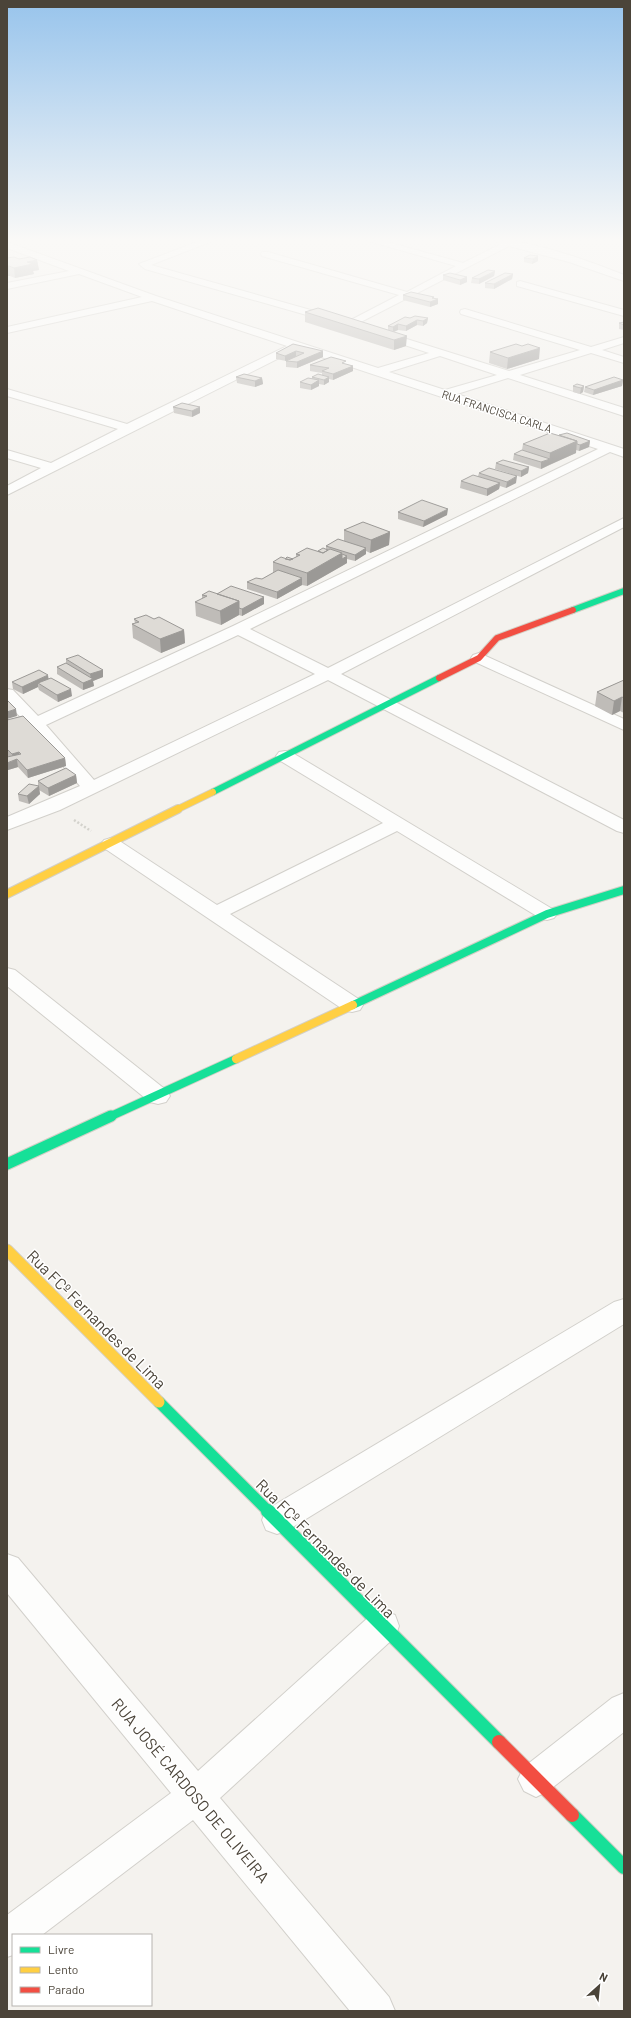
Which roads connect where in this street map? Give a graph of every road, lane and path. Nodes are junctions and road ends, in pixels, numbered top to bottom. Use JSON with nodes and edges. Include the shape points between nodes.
{"nodes":[{"id":1,"x":265,"y":334,"type":"edge"},
{"id":2,"x":383,"y":334,"type":"edge"},
{"id":3,"x":538,"y":334,"type":"edge"},
{"id":4,"x":624,"y":340,"type":"edge"},
{"id":5,"x":297,"y":345,"type":"junction"},
{"id":6,"x":590,"y":350,"type":"junction"},
{"id":7,"x":439,"y":352,"type":"junction"},
{"id":8,"x":624,"y":360,"type":"edge"},
{"id":9,"x":378,"y":372,"type":"junction"},
{"id":10,"x":508,"y":375,"type":"junction"},
{"id":11,"x":7,"y":392,"type":"edge"},
{"id":12,"x":445,"y":394,"type":"junction"},
{"id":13,"x":624,"y":412,"type":"edge"},
{"id":14,"x":128,"y":428,"type":"junction"},
{"id":15,"x":609,"y":448,"type":"junction"},
{"id":16,"x":624,"y":453,"type":"edge"},
{"id":17,"x":7,"y":454,"type":"edge"},
{"id":18,"x":51,"y":467,"type":"junction"},
{"id":19,"x":7,"y":491,"type":"edge"},
{"id":20,"x":624,"y":522,"type":"edge"},
{"id":21,"x":624,"y":591,"type":"edge"},
{"id":22,"x":238,"y":629,"type":"junction"},
{"id":23,"x":479,"y":658,"type":"junction"},
{"id":24,"x":328,"y":674,"type":"junction"},
{"id":25,"x":7,"y":694,"type":"edge"},
{"id":26,"x":388,"y":704,"type":"junction"},
{"id":27,"x":36,"y":723,"type":"junction"},
{"id":28,"x":624,"y":725,"type":"edge"},
{"id":29,"x":285,"y":756,"type":"junction"},
{"id":30,"x":91,"y":788,"type":"junction"},
{"id":31,"x":53,"y":806,"type":"junction"},
{"id":32,"x":7,"y":824,"type":"edge"},
{"id":33,"x":397,"y":824,"type":"junction"},
{"id":34,"x":624,"y":827,"type":"edge"},
{"id":35,"x":111,"y":844,"type":"junction"},
{"id":36,"x":624,"y":890,"type":"edge"},
{"id":37,"x":7,"y":894,"type":"edge"},
{"id":38,"x":215,"y":914,"type":"junction"},
{"id":39,"x":547,"y":914,"type":"junction"},
{"id":40,"x":7,"y":975,"type":"edge"},
{"id":41,"x":352,"y":1006,"type":"junction"},
{"id":42,"x":158,"y":1096,"type":"junction"},
{"id":43,"x":7,"y":1164,"type":"edge"},
{"id":44,"x":7,"y":1250,"type":"edge"},
{"id":45,"x":624,"y":1310,"type":"edge"},
{"id":46,"x":277,"y":1520,"type":"junction"},
{"id":47,"x":7,"y":1569,"type":"edge"},
{"id":48,"x":383,"y":1626,"type":"junction"},
{"id":49,"x":624,"y":1710,"type":"edge"},
{"id":50,"x":536,"y":1779,"type":"junction"},
{"id":51,"x":196,"y":1796,"type":"junction"},
{"id":52,"x":624,"y":1867,"type":"edge"},
{"id":53,"x":12,"y":1934,"type":"edge"},
{"id":54,"x":375,"y":2011,"type":"edge"}],
"edges":[{"from":1,"to":5,"type":"street","name":"RUA FRANCISCA CARLA"},
{"from":2,"to":7,"type":"street"},
{"from":3,"to":6,"type":"street"},
{"from":4,"to":6,"type":"street"},
{"from":5,"to":9,"type":"street","name":"RUA FRANCISCA CARLA"},
{"from":5,"to":14,"type":"street"},
{"from":6,"to":8,"type":"street"},
{"from":6,"to":10,"type":"street"},
{"from":7,"to":9,"type":"street"},
{"from":7,"to":10,"type":"street"},
{"from":9,"to":12,"type":"street","name":"RUA FRANCISCA CARLA"},
{"from":10,"to":12,"type":"street"},
{"from":10,"to":13,"type":"street"},
{"from":11,"to":14,"type":"street"},
{"from":12,"to":15,"type":"street","name":"RUA FRANCISCA CARLA"},
{"from":14,"to":18,"type":"street"},
{"from":15,"to":16,"type":"street","name":"RUA FRANCISCA CARLA"},
{"from":15,"to":22,"type":"street"},
{"from":17,"to":18,"type":"street"},
{"from":18,"to":19,"type":"street"},
{"from":20,"to":24,"type":"street"},
{"from":21,"to":23,"type":"street","via":[[497,638]]},
{"from":22,"to":24,"type":"street"},
{"from":22,"to":27,"type":"street"},
{"from":23,"to":26,"type":"street"},
{"from":23,"to":28,"type":"street"},
{"from":24,"to":26,"type":"street"},
{"from":24,"to":30,"type":"street"},
{"from":25,"to":27,"type":"street"},
{"from":26,"to":29,"type":"street"},
{"from":26,"to":34,"type":"street"},
{"from":27,"to":30,"type":"street"},
{"from":29,"to":33,"type":"street"},
{"from":29,"to":35,"type":"street"},
{"from":30,"to":31,"type":"street"},
{"from":31,"to":32,"type":"street"},
{"from":31,"to":35,"type":"path"},
{"from":33,"to":38,"type":"street"},
{"from":33,"to":39,"type":"street"},
{"from":35,"to":37,"type":"street"},
{"from":35,"to":38,"type":"street"},
{"from":36,"to":39,"type":"street"},
{"from":38,"to":41,"type":"street"},
{"from":39,"to":41,"type":"street"},
{"from":40,"to":42,"type":"street"},
{"from":41,"to":42,"type":"street"},
{"from":42,"to":43,"type":"street"},
{"from":44,"to":46,"type":"street","name":"Rua FCº Fernandes de Lima"},
{"from":45,"to":46,"type":"street"},
{"from":46,"to":48,"type":"street","name":"Rua FCº Fernandes de Lima"},
{"from":47,"to":51,"type":"street","name":"RUA JOSÉ CARDOSO DE OLIVEIRA"},
{"from":48,"to":50,"type":"street","name":"Rua FCº Fernandes de Lima"},
{"from":48,"to":51,"type":"street"},
{"from":49,"to":50,"type":"street"},
{"from":50,"to":52,"type":"street","name":"Rua FCº Fernandes de Lima"},
{"from":51,"to":53,"type":"street"},
{"from":51,"to":54,"type":"street","name":"RUA JOSÉ CARDOSO DE OLIVEIRA"}]}
